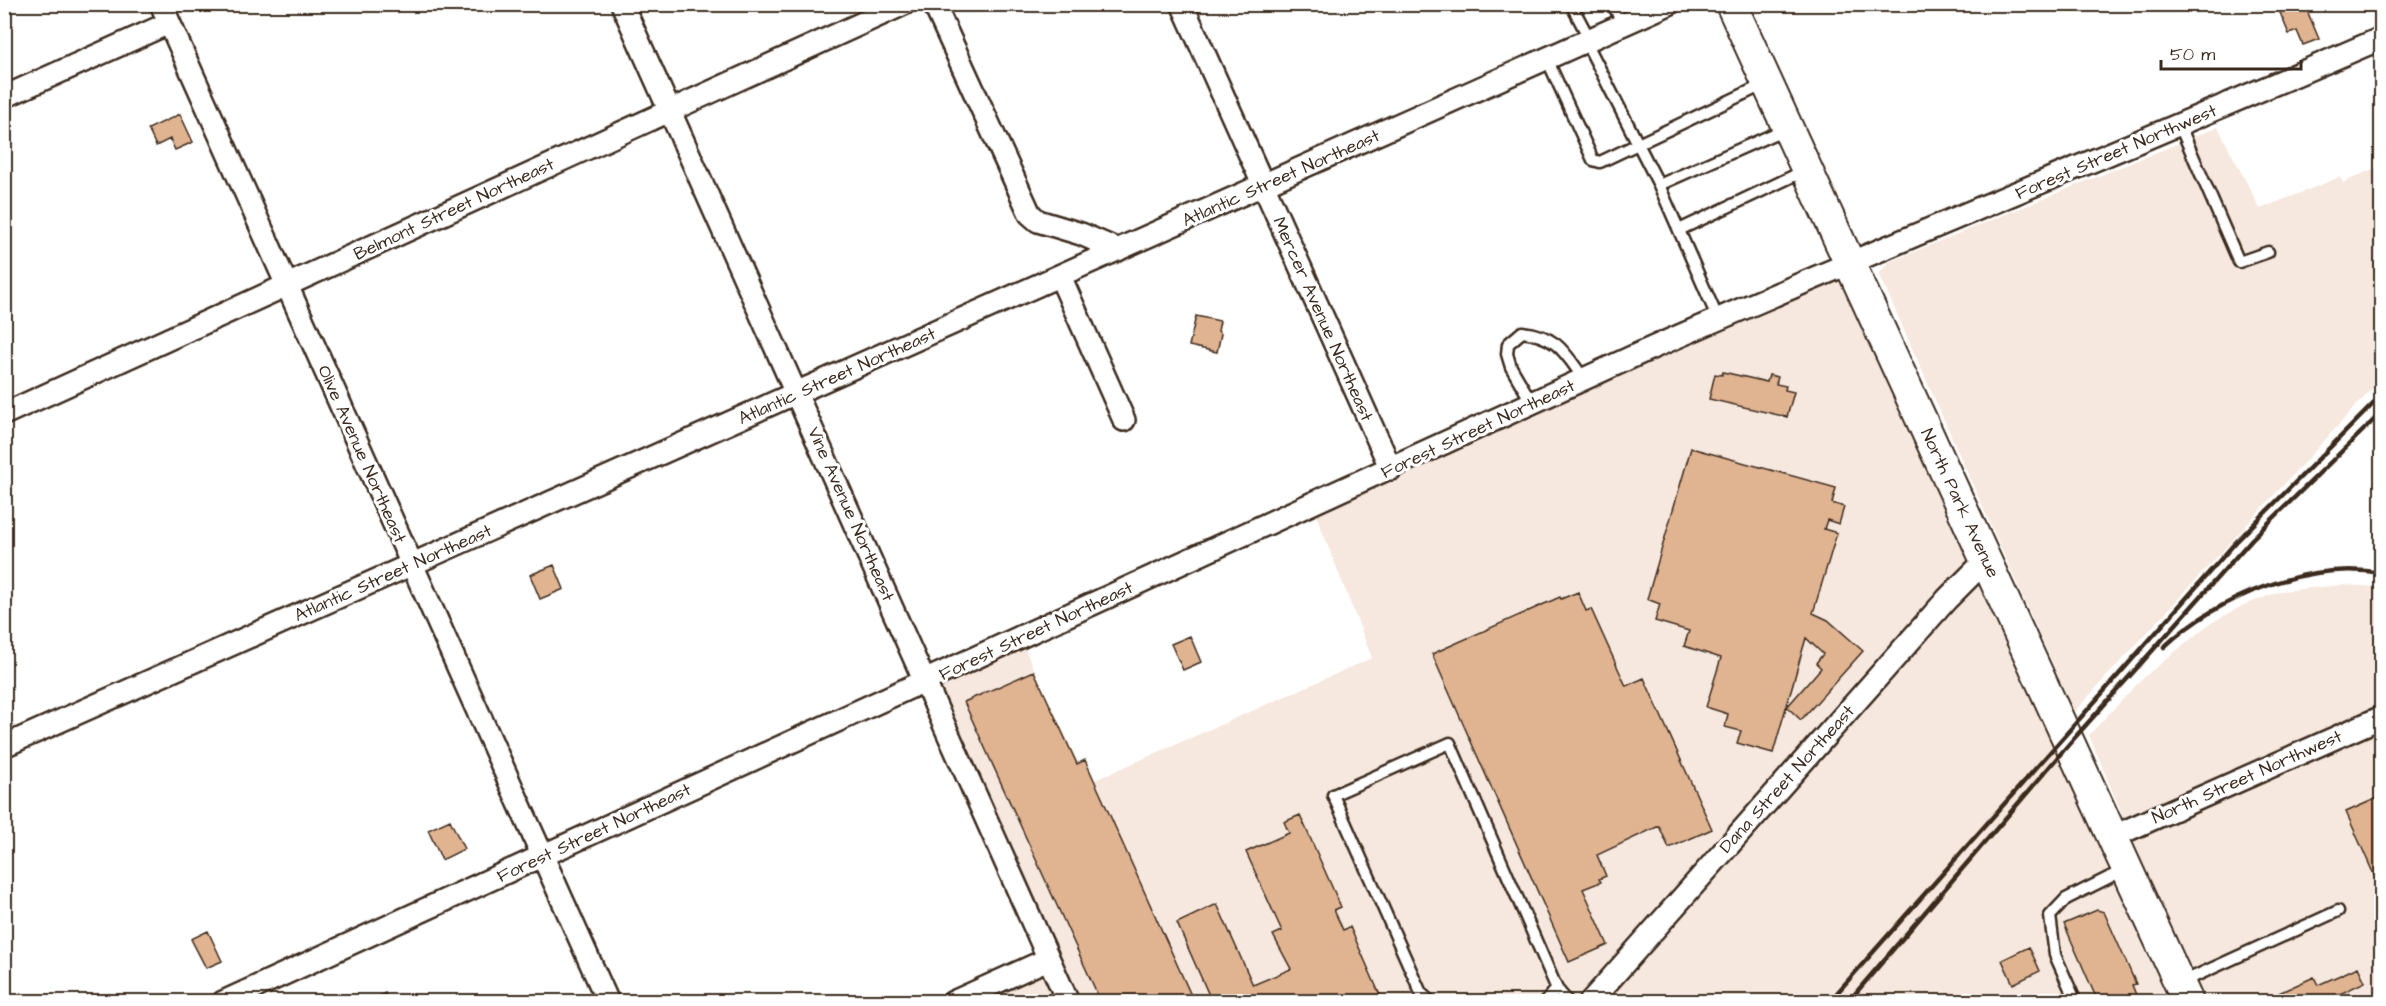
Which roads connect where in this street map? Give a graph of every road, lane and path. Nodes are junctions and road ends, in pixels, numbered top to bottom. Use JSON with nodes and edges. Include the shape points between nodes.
{"nodes":[{"id":1,"x":622,"y":4,"type":"edge"},
{"id":2,"x":904,"y":4,"type":"edge"},
{"id":3,"x":933,"y":4,"type":"edge"},
{"id":4,"x":1182,"y":4,"type":"edge"},
{"id":5,"x":1571,"y":4,"type":"edge"},
{"id":6,"x":1613,"y":4,"type":"edge"},
{"id":7,"x":1731,"y":4,"type":"edge"},
{"id":8,"x":1665,"y":5,"type":"edge"},
{"id":9,"x":165,"y":14,"type":"edge"},
{"id":10,"x":1623,"y":26,"type":"junction"},
{"id":11,"x":2382,"y":38,"type":"edge"},
{"id":12,"x":1588,"y":41,"type":"junction"},
{"id":13,"x":1547,"y":59,"type":"junction"},
{"id":14,"x":1767,"y":83,"type":"junction"},
{"id":15,"x":4,"y":97,"type":"edge"},
{"id":16,"x":670,"y":111,"type":"junction"},
{"id":17,"x":2180,"y":126,"type":"junction"},
{"id":18,"x":1788,"y":128,"type":"junction"},
{"id":19,"x":1637,"y":144,"type":"junction"},
{"id":20,"x":1807,"y":170,"type":"junction"},
{"id":21,"x":1659,"y":185,"type":"junction"},
{"id":22,"x":1263,"y":186,"type":"junction"},
{"id":23,"x":1679,"y":230,"type":"junction"},
{"id":24,"x":1118,"y":250,"type":"junction"},
{"id":25,"x":2268,"y":252,"type":"dead end"},
{"id":26,"x":1849,"y":262,"type":"junction"},
{"id":27,"x":1060,"y":276,"type":"junction"},
{"id":28,"x":287,"y":286,"type":"junction"},
{"id":29,"x":1718,"y":319,"type":"junction"},
{"id":30,"x":1584,"y":380,"type":"junction"},
{"id":31,"x":797,"y":394,"type":"junction"},
{"id":32,"x":1532,"y":404,"type":"junction"},
{"id":33,"x":4,"y":414,"type":"edge"},
{"id":34,"x":1124,"y":420,"type":"dead end"},
{"id":35,"x":1391,"y":469,"type":"junction"},
{"id":36,"x":1987,"y":560,"type":"junction"},
{"id":37,"x":412,"y":565,"type":"junction"},
{"id":38,"x":926,"y":682,"type":"junction"},
{"id":39,"x":2382,"y":717,"type":"edge"},
{"id":40,"x":4,"y":746,"type":"edge"},
{"id":41,"x":2112,"y":837,"type":"junction"},
{"id":42,"x":543,"y":856,"type":"junction"},
{"id":43,"x":2127,"y":868,"type":"junction"},
{"id":44,"x":2338,"y":911,"type":"dead end"},
{"id":45,"x":1048,"y":959,"type":"junction"},
{"id":46,"x":1557,"y":989,"type":"junction"},
{"id":47,"x":2184,"y":992,"type":"edge"},
{"id":48,"x":224,"y":1002,"type":"edge"},
{"id":49,"x":608,"y":1002,"type":"edge"},
{"id":50,"x":953,"y":1002,"type":"edge"},
{"id":51,"x":1068,"y":1002,"type":"edge"},
{"id":52,"x":1431,"y":1002,"type":"edge"},
{"id":53,"x":1545,"y":1002,"type":"edge"},
{"id":54,"x":1568,"y":1002,"type":"edge"},
{"id":55,"x":1590,"y":1002,"type":"edge"},
{"id":56,"x":2076,"y":1002,"type":"edge"}],
"edges":[{"from":1,"to":16,"type":"street","name":"Vine Avenue Northeast"},
{"from":2,"to":16,"type":"street","name":"Belmont Street Northeast"},
{"from":3,"to":24,"type":"street","via":[[1030,214],[1038,221]]},
{"from":4,"to":22,"type":"street","name":"Mercer Avenue Northeast"},
{"from":5,"to":12,"type":"lane"},
{"from":6,"to":10,"type":"lane"},
{"from":7,"to":14,"type":"street","name":"North Park Avenue"},
{"from":8,"to":10,"type":"street","name":"Atlantic Street Northeast"},
{"from":9,"to":15,"type":"street"},
{"from":9,"to":28,"type":"street","name":"Olive Avenue Northeast"},
{"from":10,"to":12,"type":"street","name":"Atlantic Street Northeast"},
{"from":11,"to":17,"type":"street","name":"Forest Street Northwest"},
{"from":12,"to":13,"type":"street","name":"Atlantic Street Northeast"},
{"from":12,"to":19,"type":"lane"},
{"from":13,"to":19,"type":"lane","via":[[1593,160],[1607,160]]},
{"from":13,"to":22,"type":"street","name":"Atlantic Street Northeast"},
{"from":14,"to":18,"type":"street","name":"North Park Avenue"},
{"from":14,"to":19,"type":"lane"},
{"from":16,"to":28,"type":"street","name":"Belmont Street Northeast"},
{"from":16,"to":31,"type":"street","name":"Vine Avenue Northeast"},
{"from":17,"to":25,"type":"lane","via":[[2240,261]]},
{"from":17,"to":26,"type":"street","name":"Forest Street Northwest"},
{"from":18,"to":20,"type":"street","name":"North Park Avenue"},
{"from":18,"to":21,"type":"lane"},
{"from":19,"to":21,"type":"lane"},
{"from":20,"to":23,"type":"lane"},
{"from":20,"to":26,"type":"street","name":"North Park Avenue"},
{"from":21,"to":23,"type":"lane"},
{"from":22,"to":24,"type":"street","name":"Atlantic Street Northeast"},
{"from":22,"to":35,"type":"street","name":"Mercer Avenue Northeast"},
{"from":23,"to":29,"type":"lane"},
{"from":24,"to":27,"type":"street","name":"Atlantic Street Northeast"},
{"from":26,"to":29,"type":"street","name":"Forest Street Northeast"},
{"from":26,"to":36,"type":"street","name":"North Park Avenue"},
{"from":27,"to":31,"type":"street","name":"Atlantic Street Northeast"},
{"from":27,"to":34,"type":"street"},
{"from":28,"to":33,"type":"street","name":"Belmont Street Northeast"},
{"from":28,"to":37,"type":"street","name":"Olive Avenue Northeast"},
{"from":29,"to":30,"type":"street","name":"Forest Street Northeast"},
{"from":30,"to":32,"type":"street","name":"Forest Street Northeast"},
{"from":30,"to":32,"type":"lane","via":[[1560,345],[1541,334],[1522,332],[1508,344],[1507,354]]},
{"from":31,"to":37,"type":"street","name":"Atlantic Street Northeast"},
{"from":31,"to":38,"type":"street","name":"Vine Avenue Northeast"},
{"from":32,"to":35,"type":"street","name":"Forest Street Northeast"},
{"from":35,"to":38,"type":"street","name":"Forest Street Northeast"},
{"from":36,"to":41,"type":"street","name":"North Park Avenue"},
{"from":36,"to":55,"type":"street","name":"Dana Street Northeast","via":[[1947,599]]},
{"from":37,"to":40,"type":"street","name":"Atlantic Street Northeast"},
{"from":37,"to":42,"type":"street","name":"Olive Avenue Northeast"},
{"from":38,"to":42,"type":"street","name":"Forest Street Northeast"},
{"from":38,"to":45,"type":"street","name":"Vine Avenue Northeast"},
{"from":39,"to":41,"type":"street","name":"North Street Northwest"},
{"from":41,"to":43,"type":"street","name":"North Park Avenue"},
{"from":42,"to":48,"type":"street","name":"Forest Street Northeast"},
{"from":42,"to":49,"type":"street","name":"Olive Avenue Northeast"},
{"from":43,"to":47,"type":"street","name":"North Park Avenue"},
{"from":43,"to":56,"type":"lane","via":[[2066,899],[2050,916],[2055,955]]},
{"from":44,"to":47,"type":"lane"},
{"from":45,"to":50,"type":"street"},
{"from":45,"to":51,"type":"street","name":"Vine Avenue Northeast"},
{"from":46,"to":52,"type":"lane","via":[[1450,743],[1333,795],[1421,993]]},
{"from":46,"to":53,"type":"lane"},
{"from":46,"to":54,"type":"lane"}]}
